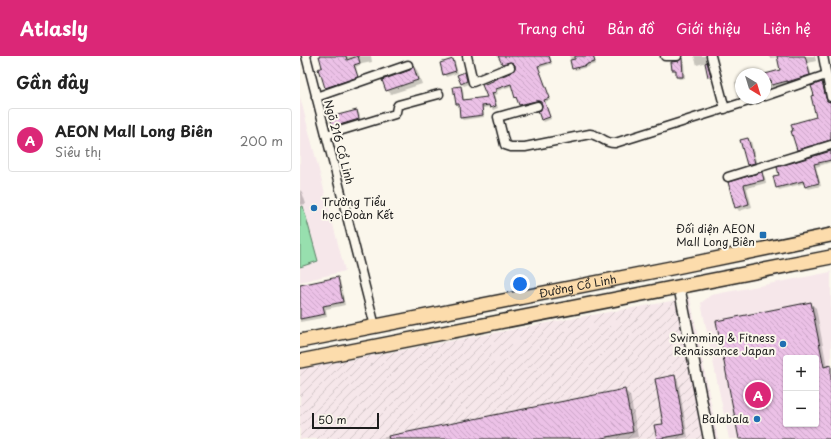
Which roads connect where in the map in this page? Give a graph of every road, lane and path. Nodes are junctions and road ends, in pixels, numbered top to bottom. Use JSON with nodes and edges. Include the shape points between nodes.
{"nodes":[{"id":1,"x":306,"y":56,"type":"edge"},
{"id":2,"x":467,"y":56,"type":"edge"},
{"id":3,"x":665,"y":56,"type":"edge"},
{"id":4,"x":677,"y":56,"type":"edge"},
{"id":5,"x":711,"y":56,"type":"edge"},
{"id":6,"x":823,"y":56,"type":"edge"},
{"id":7,"x":408,"y":65,"type":"dead end"},
{"id":8,"x":510,"y":67,"type":"dead end"},
{"id":9,"x":826,"y":75,"type":"junction"},
{"id":10,"x":440,"y":94,"type":"dead end"},
{"id":11,"x":771,"y":94,"type":"edge"},
{"id":12,"x":316,"y":97,"type":"junction"},
{"id":13,"x":831,"y":97,"type":"edge"},
{"id":14,"x":740,"y":104,"type":"edge"},
{"id":15,"x":537,"y":106,"type":"dead end"},
{"id":16,"x":725,"y":109,"type":"junction"},
{"id":17,"x":326,"y":135,"type":"junction"},
{"id":18,"x":831,"y":145,"type":"edge"},
{"id":19,"x":728,"y":177,"type":"dead end"},
{"id":20,"x":831,"y":235,"type":"edge"},
{"id":21,"x":831,"y":257,"type":"edge"},
{"id":22,"x":679,"y":286,"type":"junction"},
{"id":23,"x":375,"y":326,"type":"junction"},
{"id":24,"x":300,"y":341,"type":"edge"},
{"id":25,"x":300,"y":361,"type":"edge"},
{"id":26,"x":709,"y":439,"type":"edge"}],
"edges":[{"from":1,"to":12,"type":"street","name":"Ngõ 216 Cổ Linh"},
{"from":2,"to":8,"type":"street","via":[[473,82]]},
{"from":3,"to":4,"type":"street"},
{"from":5,"to":16,"type":"street"},
{"from":6,"to":9,"type":"street"},
{"from":7,"to":12,"type":"street"},
{"from":9,"to":11,"type":"street"},
{"from":9,"to":13,"type":"street"},
{"from":10,"to":17,"type":"street","via":[[398,105],[395,114]]},
{"from":12,"to":17,"type":"street","name":"Ngõ 216 Cổ Linh"},
{"from":14,"to":16,"type":"street"},
{"from":15,"to":16,"type":"street","via":[[498,117],[505,145],[525,147],[590,134],[615,143]]},
{"from":17,"to":23,"type":"street","name":"Ngõ 216 Cổ Linh"},
{"from":18,"to":19,"type":"street"},
{"from":20,"to":23,"type":"main road","name":"Đường Cổ Linh"},
{"from":21,"to":22,"type":"main road","name":"Đường Cổ Linh"},
{"from":22,"to":25,"type":"main road","name":"Đường Cổ Linh"},
{"from":22,"to":26,"type":"street"},
{"from":23,"to":24,"type":"main road","name":"Đường Cổ Linh"}]}
